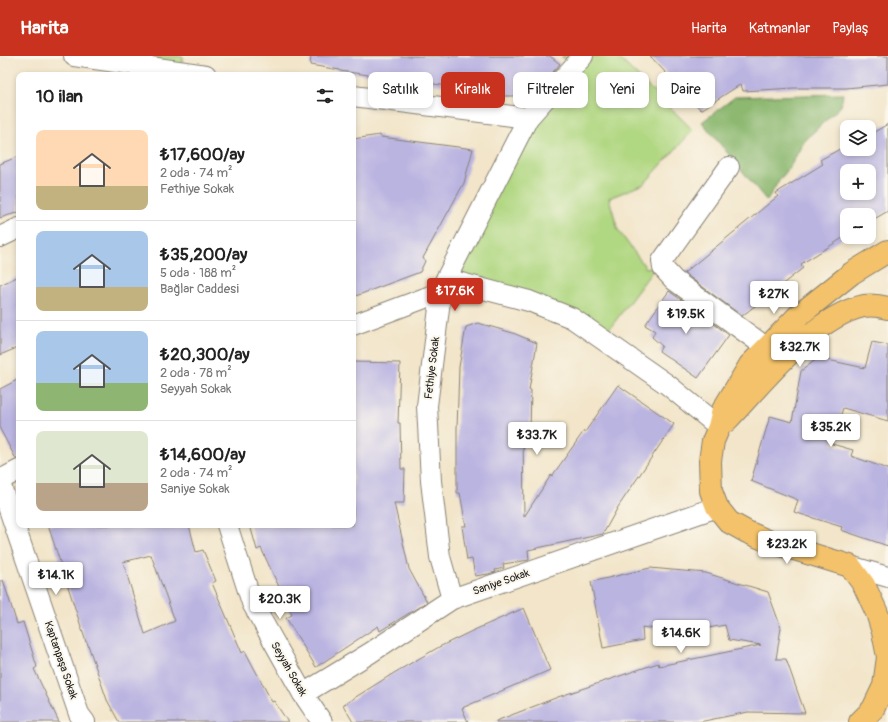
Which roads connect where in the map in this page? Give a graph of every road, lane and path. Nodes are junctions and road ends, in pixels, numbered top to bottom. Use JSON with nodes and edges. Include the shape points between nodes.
{"nodes":[{"id":1,"x":74,"y":56,"type":"edge"},
{"id":2,"x":583,"y":56,"type":"edge"},
{"id":3,"x":185,"y":72,"type":"edge"},
{"id":4,"x":356,"y":96,"type":"edge"},
{"id":5,"x":528,"y":118,"type":"junction"},
{"id":6,"x":729,"y":167,"type":"dead end"},
{"id":7,"x":16,"y":229,"type":"edge"},
{"id":8,"x":0,"y":237,"type":"edge"},
{"id":9,"x":888,"y":251,"type":"edge"},
{"id":10,"x":444,"y":285,"type":"junction"},
{"id":11,"x":888,"y":308,"type":"edge"},
{"id":12,"x":356,"y":324,"type":"edge"},
{"id":13,"x":767,"y":348,"type":"junction"},
{"id":14,"x":719,"y":427,"type":"junction"},
{"id":15,"x":16,"y":472,"type":"edge"},
{"id":16,"x":0,"y":480,"type":"edge"},
{"id":17,"x":0,"y":483,"type":"edge"},
{"id":18,"x":717,"y":507,"type":"junction"},
{"id":19,"x":228,"y":528,"type":"edge"},
{"id":20,"x":850,"y":566,"type":"junction"},
{"id":21,"x":888,"y":577,"type":"edge"},
{"id":22,"x":452,"y":599,"type":"junction"},
{"id":23,"x":303,"y":694,"type":"junction"},
{"id":24,"x":85,"y":722,"type":"edge"},
{"id":25,"x":322,"y":722,"type":"edge"},
{"id":26,"x":860,"y":722,"type":"edge"}],
"edges":[{"from":1,"to":3,"type":"street"},
{"from":2,"to":5,"type":"street","name":"Fethiye Sokak"},
{"from":4,"to":5,"type":"street"},
{"from":5,"to":10,"type":"street","name":"Fethiye Sokak"},
{"from":6,"to":13,"type":"street","via":[[662,260],[663,268],[674,280]]},
{"from":7,"to":8,"type":"street"},
{"from":9,"to":13,"type":"main road","via":[[852,273],[803,312]]},
{"from":10,"to":12,"type":"street"},
{"from":10,"to":14,"type":"street","via":[[529,301],[572,318],[668,385]]},
{"from":10,"to":22,"type":"street","name":"Fethiye Sokak","via":[[427,406],[431,481],[440,558]]},
{"from":11,"to":14,"type":"main road","via":[[864,306],[837,316],[819,328],[803,340]]},
{"from":13,"to":14,"type":"main road","via":[[750,366],[737,386],[723,410]]},
{"from":14,"to":18,"type":"main road","via":[[713,441],[710,461],[711,491]]},
{"from":15,"to":16,"type":"street"},
{"from":17,"to":24,"type":"street","name":"Kaptanpaşa Sokak","via":[[79,714]]},
{"from":18,"to":20,"type":"main road","via":[[730,522],[747,532]]},
{"from":18,"to":22,"type":"street","name":"Saniye Sokak"},
{"from":19,"to":23,"type":"street","name":"Seyyah Sokak","via":[[252,603]]},
{"from":20,"to":21,"type":"street"},
{"from":20,"to":26,"type":"main road","via":[[864,585],[877,614],[888,657],[884,686],[873,708]]},
{"from":22,"to":23,"type":"street","name":"Saniye Sokak"},
{"from":23,"to":25,"type":"street","name":"Seyyah Sokak"}]}
